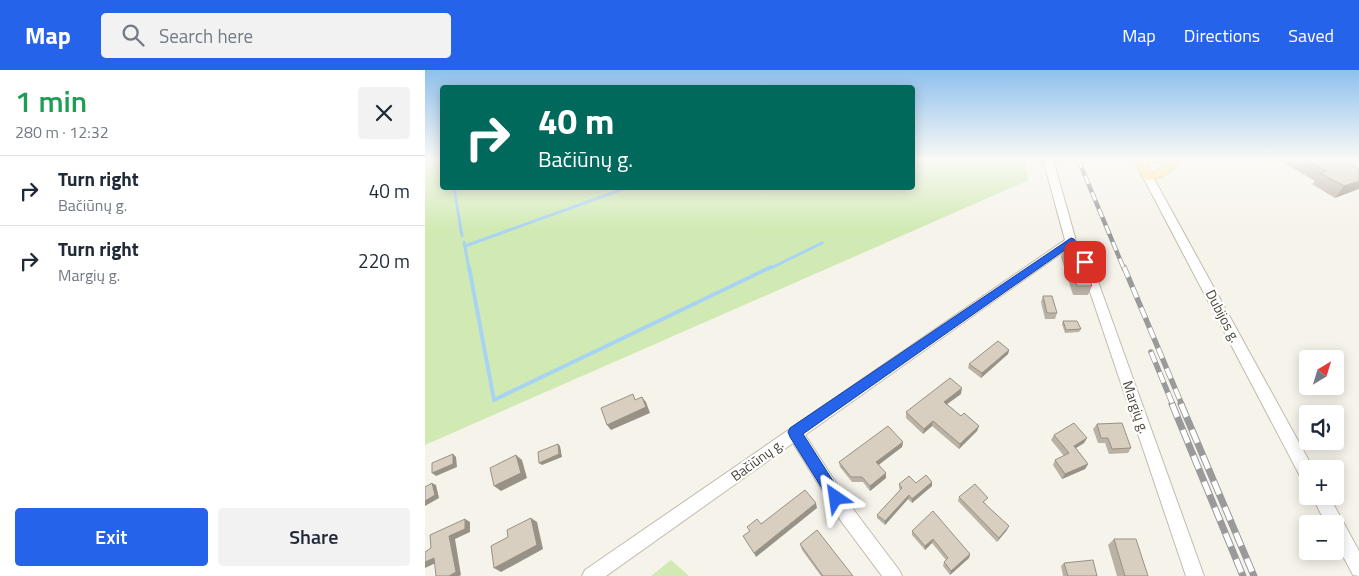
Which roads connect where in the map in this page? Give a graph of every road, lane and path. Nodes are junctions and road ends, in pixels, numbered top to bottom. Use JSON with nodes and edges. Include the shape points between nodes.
{"nodes":[{"id":1,"x":1055,"y":183,"type":"edge"},
{"id":2,"x":1152,"y":183,"type":"edge"},
{"id":3,"x":1071,"y":242,"type":"junction"},
{"id":4,"x":795,"y":432,"type":"junction"},
{"id":5,"x":1300,"y":460,"type":"edge"},
{"id":6,"x":1344,"y":541,"type":"edge"},
{"id":7,"x":1359,"y":569,"type":"edge"},
{"id":8,"x":591,"y":576,"type":"edge"},
{"id":9,"x":893,"y":576,"type":"edge"},
{"id":10,"x":1195,"y":576,"type":"edge"}],
"edges":[{"from":1,"to":3,"type":"street","name":"Margių g."},
{"from":2,"to":5,"type":"street","name":"Dubijos g."},
{"from":3,"to":4,"type":"street","name":"Bačiūnų g."},
{"from":3,"to":10,"type":"street","name":"Margių g.","via":[[1085,262]]},
{"from":4,"to":8,"type":"street","name":"Bačiūnų g."},
{"from":4,"to":9,"type":"street","via":[[847,515]]},
{"from":6,"to":7,"type":"street"}]}
